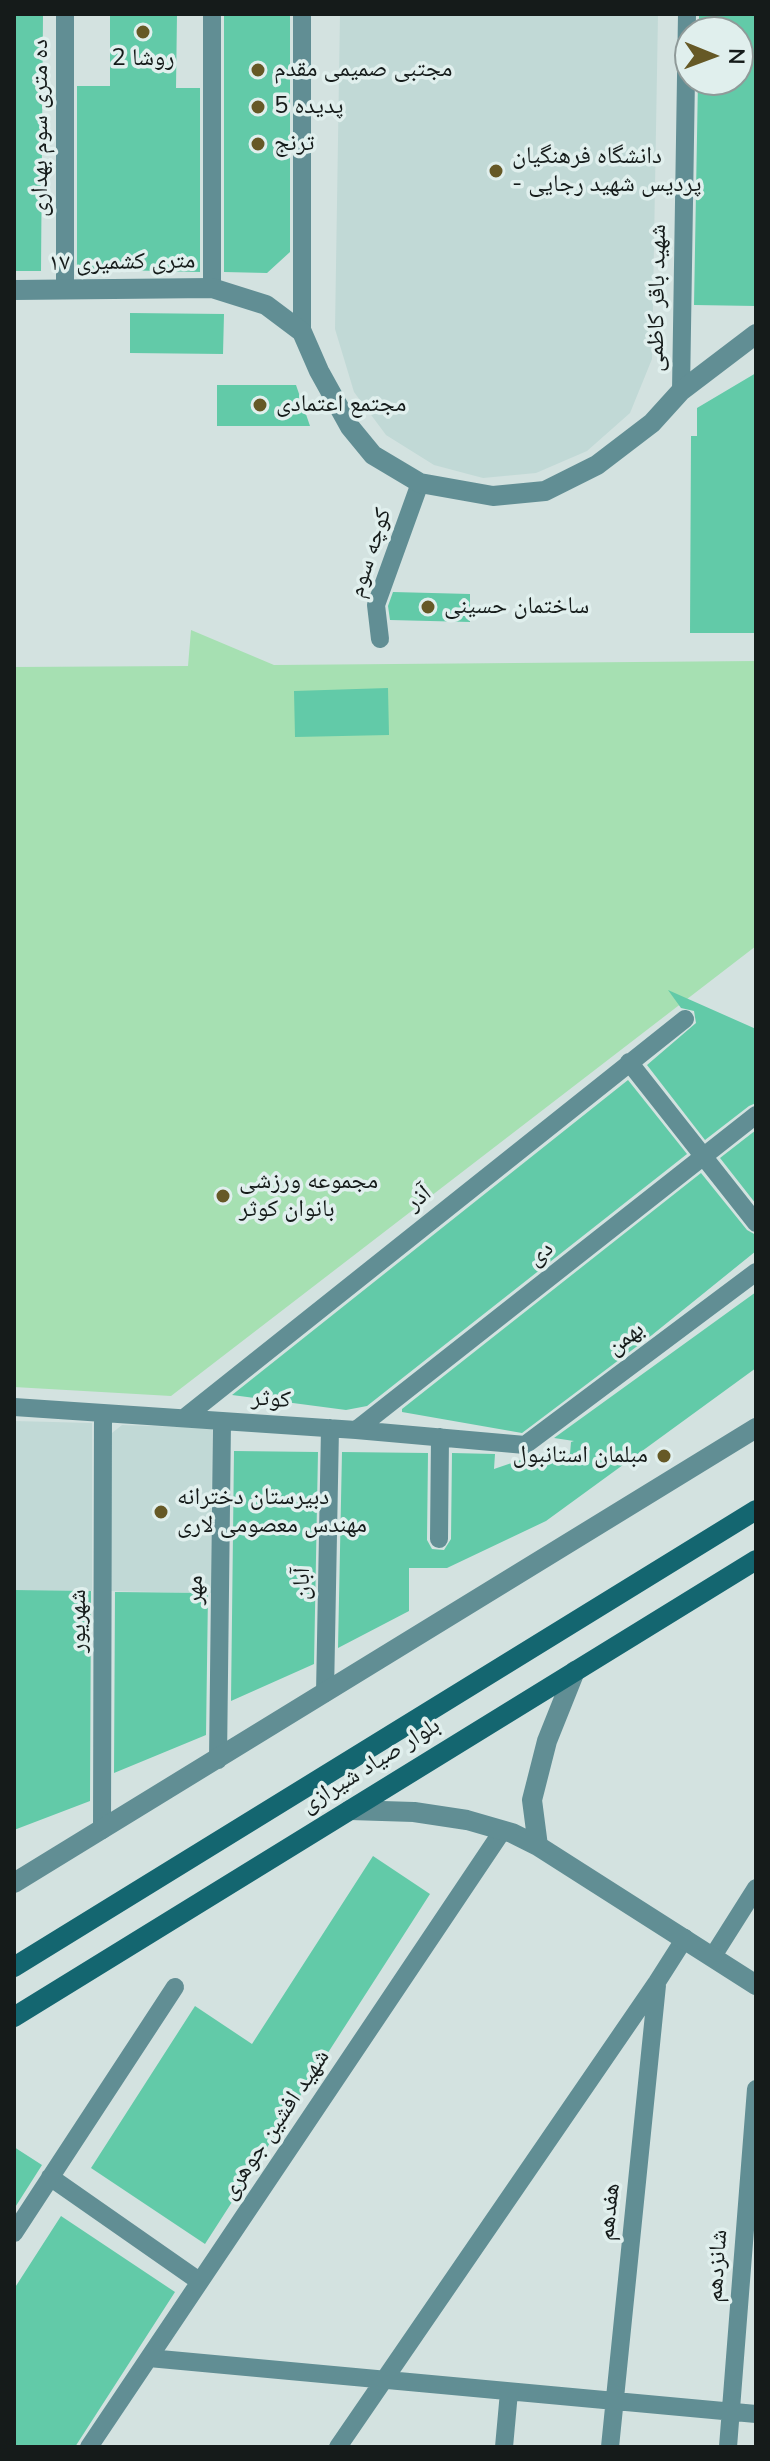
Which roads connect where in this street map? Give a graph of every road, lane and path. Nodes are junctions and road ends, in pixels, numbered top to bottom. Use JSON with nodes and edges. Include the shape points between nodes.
{"nodes":[{"id":1,"x":65,"y":14,"type":"edge"},
{"id":2,"x":212,"y":14,"type":"edge"},
{"id":3,"x":302,"y":14,"type":"edge"},
{"id":4,"x":687,"y":14,"type":"edge"},
{"id":5,"x":212,"y":288,"type":"junction"},
{"id":6,"x":14,"y":290,"type":"edge"},
{"id":7,"x":65,"y":290,"type":"junction"},
{"id":8,"x":302,"y":332,"type":"junction"},
{"id":9,"x":756,"y":334,"type":"edge"},
{"id":10,"x":681,"y":391,"type":"junction"},
{"id":11,"x":420,"y":483,"type":"junction"},
{"id":12,"x":380,"y":639,"type":"dead end"},
{"id":13,"x":685,"y":1019,"type":"dead end"},
{"id":14,"x":629,"y":1062,"type":"junction"},
{"id":15,"x":756,"y":1115,"type":"edge"},
{"id":16,"x":703,"y":1156,"type":"junction"},
{"id":17,"x":756,"y":1223,"type":"edge"},
{"id":18,"x":756,"y":1272,"type":"edge"},
{"id":19,"x":14,"y":1407,"type":"edge"},
{"id":20,"x":103,"y":1413,"type":"junction"},
{"id":21,"x":184,"y":1418,"type":"junction"},
{"id":22,"x":222,"y":1421,"type":"junction"},
{"id":23,"x":330,"y":1428,"type":"junction"},
{"id":24,"x":756,"y":1428,"type":"edge"},
{"id":25,"x":356,"y":1430,"type":"junction"},
{"id":26,"x":440,"y":1437,"type":"junction"},
{"id":27,"x":525,"y":1445,"type":"joint"},
{"id":28,"x":756,"y":1510,"type":"edge"},
{"id":29,"x":439,"y":1539,"type":"dead end"},
{"id":30,"x":756,"y":1560,"type":"edge"},
{"id":31,"x":575,"y":1671,"type":"junction"},
{"id":32,"x":325,"y":1693,"type":"junction"},
{"id":33,"x":218,"y":1760,"type":"junction"},
{"id":34,"x":350,"y":1810,"type":"junction"},
{"id":35,"x":102,"y":1830,"type":"junction"},
{"id":36,"x":503,"y":1830,"type":"junction"},
{"id":37,"x":538,"y":1846,"type":"junction"},
{"id":38,"x":14,"y":1883,"type":"edge"},
{"id":39,"x":756,"y":1888,"type":"edge"},
{"id":40,"x":685,"y":1938,"type":"junction"},
{"id":41,"x":713,"y":1956,"type":"junction"},
{"id":42,"x":14,"y":1967,"type":"edge"},
{"id":43,"x":657,"y":1982,"type":"junction"},
{"id":44,"x":756,"y":1985,"type":"edge"},
{"id":45,"x":175,"y":1987,"type":"dead end"},
{"id":46,"x":14,"y":2017,"type":"edge"},
{"id":47,"x":756,"y":2089,"type":"edge"},
{"id":48,"x":50,"y":2177,"type":"junction"},
{"id":49,"x":14,"y":2233,"type":"edge"},
{"id":50,"x":199,"y":2281,"type":"junction"},
{"id":51,"x":149,"y":2358,"type":"junction"},
{"id":52,"x":382,"y":2380,"type":"junction"},
{"id":53,"x":509,"y":2392,"type":"junction"},
{"id":54,"x":615,"y":2399,"type":"junction"},
{"id":55,"x":731,"y":2412,"type":"junction"},
{"id":56,"x":756,"y":2414,"type":"edge"},
{"id":57,"x":89,"y":2447,"type":"edge"},
{"id":58,"x":338,"y":2447,"type":"edge"},
{"id":59,"x":504,"y":2447,"type":"edge"},
{"id":60,"x":610,"y":2447,"type":"edge"},
{"id":61,"x":728,"y":2447,"type":"edge"}],
"edges":[{"from":1,"to":7,"type":"street","name":"ده متری سوم بهداری"},
{"from":2,"to":5,"type":"street"},
{"from":3,"to":8,"type":"street"},
{"from":4,"to":10,"type":"street","name":"شهید باقر کاظمی"},
{"from":5,"to":7,"type":"street","name":"۱۷ متری کشمیری"},
{"from":5,"to":8,"type":"street","name":"۱۷ متری کشمیری","via":[[266,305]]},
{"from":6,"to":7,"type":"street","name":"۱۷ متری کشمیری"},
{"from":8,"to":11,"type":"street","name":"۱۷ متری کشمیری","via":[[350,427],[373,455]]},
{"from":9,"to":10,"type":"street","name":"۱۷ متری کشمیری"},
{"from":10,"to":11,"type":"street","name":"۱۷ متری کشمیری","via":[[652,423],[597,465],[545,491],[493,496]]},
{"from":11,"to":12,"type":"street","name":"کوچه سوم","via":[[376,605]]},
{"from":13,"to":14,"type":"street","name":"آذر"},
{"from":14,"to":16,"type":"street"},
{"from":14,"to":21,"type":"street","name":"آذر"},
{"from":15,"to":16,"type":"street","name":"دی"},
{"from":16,"to":17,"type":"street"},
{"from":16,"to":25,"type":"street","name":"دی"},
{"from":18,"to":27,"type":"street","name":"بهمن"},
{"from":19,"to":20,"type":"street","name":"کوثر"},
{"from":20,"to":21,"type":"street","name":"کوثر"},
{"from":20,"to":35,"type":"street","name":"شهریور"},
{"from":21,"to":22,"type":"street","name":"کوثر"},
{"from":22,"to":23,"type":"street","name":"کوثر"},
{"from":22,"to":33,"type":"street","name":"مهر"},
{"from":23,"to":25,"type":"street","name":"کوثر"},
{"from":23,"to":32,"type":"street","name":"آبان"},
{"from":24,"to":32,"type":"street"},
{"from":25,"to":26,"type":"street","name":"کوثر"},
{"from":26,"to":27,"type":"street","name":"کوثر"},
{"from":26,"to":29,"type":"street"},
{"from":28,"to":42,"type":"main road","name":"بلوار صیاد شیرازی"},
{"from":30,"to":31,"type":"main road","name":"بلوار صیاد شیرازی"},
{"from":31,"to":34,"type":"main road","name":"بلوار صیاد شیرازی"},
{"from":31,"to":37,"type":"street","via":[[547,1741],[532,1800]]},
{"from":32,"to":33,"type":"street"},
{"from":33,"to":35,"type":"street"},
{"from":34,"to":36,"type":"street","via":[[414,1812]]},
{"from":34,"to":46,"type":"main road","name":"بلوار صیاد شیرازی"},
{"from":35,"to":38,"type":"street"},
{"from":36,"to":37,"type":"street"},
{"from":36,"to":50,"type":"street","name":"شهید افشین جوهری"},
{"from":37,"to":40,"type":"street"},
{"from":39,"to":41,"type":"street"},
{"from":40,"to":41,"type":"street"},
{"from":40,"to":43,"type":"street"},
{"from":41,"to":44,"type":"street"},
{"from":43,"to":52,"type":"street"},
{"from":43,"to":54,"type":"street","name":"هفدهم"},
{"from":45,"to":48,"type":"street"},
{"from":47,"to":55,"type":"street","name":"شانزدهم"},
{"from":48,"to":49,"type":"street"},
{"from":48,"to":50,"type":"street"},
{"from":50,"to":51,"type":"street","name":"شهید افشین جوهری"},
{"from":51,"to":52,"type":"street"},
{"from":51,"to":57,"type":"street","name":"شهید افشین جوهری"},
{"from":52,"to":53,"type":"street"},
{"from":52,"to":58,"type":"street"},
{"from":53,"to":54,"type":"street"},
{"from":53,"to":59,"type":"street"},
{"from":54,"to":55,"type":"street"},
{"from":54,"to":60,"type":"street","name":"هفدهم"},
{"from":55,"to":56,"type":"street"},
{"from":55,"to":61,"type":"street","name":"شانزدهم"}]}
